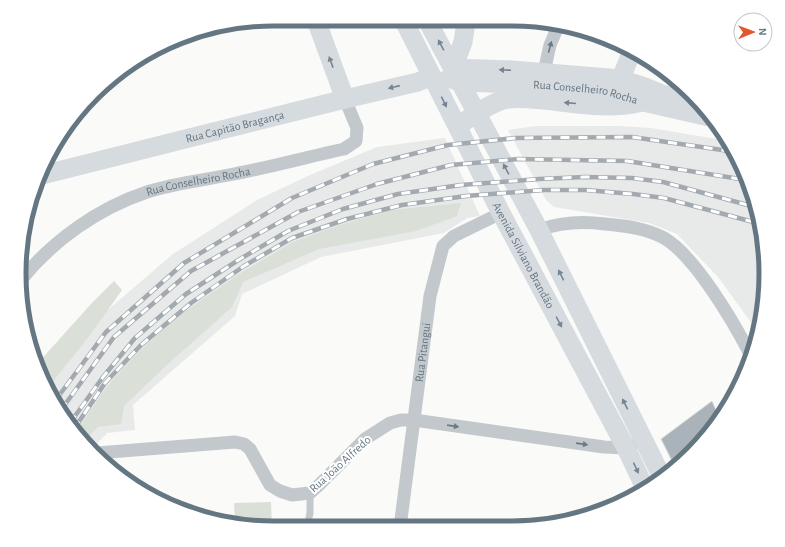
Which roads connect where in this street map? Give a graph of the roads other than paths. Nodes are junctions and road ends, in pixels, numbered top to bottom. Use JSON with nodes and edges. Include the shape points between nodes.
{"nodes":[{"id":1,"x":318,"y":26,"type":"edge"},
{"id":2,"x":407,"y":26,"type":"edge"},
{"id":3,"x":430,"y":26,"type":"edge"},
{"id":4,"x":465,"y":26,"type":"edge"},
{"id":5,"x":556,"y":30,"type":"edge"},
{"id":6,"x":420,"y":52,"type":"junction"},
{"id":7,"x":630,"y":56,"type":"edge"},
{"id":8,"x":640,"y":62,"type":"edge"},
{"id":9,"x":544,"y":72,"type":"junction"},
{"id":10,"x":457,"y":75,"type":"junction"},
{"id":11,"x":432,"y":76,"type":"junction"},
{"id":12,"x":498,"y":84,"type":"junction"},
{"id":13,"x":615,"y":93,"type":"junction"},
{"id":14,"x":650,"y":94,"type":"junction"},
{"id":15,"x":345,"y":99,"type":"junction"},
{"id":16,"x":689,"y":101,"type":"edge"},
{"id":17,"x":476,"y":114,"type":"junction"},
{"id":18,"x":701,"y":114,"type":"edge"},
{"id":19,"x":457,"y":127,"type":"junction"},
{"id":20,"x":48,"y":174,"type":"edge"},
{"id":21,"x":501,"y":213,"type":"junction"},
{"id":22,"x":539,"y":230,"type":"junction"},
{"id":23,"x":26,"y":274,"type":"edge"},
{"id":24,"x":747,"y":349,"type":"edge"},
{"id":25,"x":414,"y":420,"type":"junction"},
{"id":26,"x":642,"y":439,"type":"junction"},
{"id":27,"x":626,"y":448,"type":"junction"},
{"id":28,"x":102,"y":453,"type":"edge"},
{"id":29,"x":659,"y":472,"type":"edge"},
{"id":30,"x":643,"y":483,"type":"edge"},
{"id":31,"x":310,"y":493,"type":"junction"},
{"id":32,"x":308,"y":521,"type":"edge"},
{"id":33,"x":401,"y":521,"type":"edge"}],
"edges":[{"from":15,"to":1,"type":"main road","one_way":true},
{"from":2,"to":6,"type":"main road","name":"Avenida Silviano Brandão"},
{"from":10,"to":3,"type":"main road","name":"Avenida Silviano Brandão","one_way":true},
{"from":4,"to":10,"type":"main road"},
{"from":9,"to":5,"type":"street","one_way":true},
{"from":6,"to":10,"type":"main road","via":[[443,74]]},
{"from":6,"to":11,"type":"main road","name":"Avenida Silviano Brandão"},
{"from":7,"to":13,"type":"main road"},
{"from":8,"to":14,"type":"main road"},
{"from":9,"to":10,"type":"main road","name":"Rua Conselheiro Rocha","one_way":true},
{"from":9,"to":13,"type":"main road","name":"Rua Conselheiro Rocha"},
{"from":10,"to":12,"type":"main road","name":"Rua Conselheiro Rocha"},
{"from":10,"to":17,"type":"main road","name":"Avenida Silviano Brandão"},
{"from":11,"to":15,"type":"main road","name":"Rua Capitão Bragança","one_way":true,"via":[[418,82]]},
{"from":11,"to":19,"type":"main road","name":"Avenida Silviano Brandão","one_way":true},
{"from":12,"to":13,"type":"main road","name":"Rua Conselheiro Rocha","via":[[545,85]]},
{"from":12,"to":17,"type":"main road","via":[[480,98]]},
{"from":13,"to":14,"type":"main road","name":"Rua Conselheiro Rocha"},
{"from":13,"to":17,"type":"main road","one_way":true,"via":[[504,100]]},
{"from":14,"to":16,"type":"main road","name":"Rua Conselheiro Rocha"},
{"from":14,"to":18,"type":"main road","name":"Rua Conselheiro Rocha"},
{"from":15,"to":20,"type":"main road","name":"Rua Capitão Bragança"},
{"from":15,"to":23,"type":"street","name":"Rua Conselheiro Rocha","via":[[357,128],[356,141],[344,149],[148,192],[119,204],[70,231]]},
{"from":17,"to":19,"type":"main road"},
{"from":22,"to":17,"type":"main road","name":"Avenida Silviano Brandão","one_way":true},
{"from":19,"to":21,"type":"main road","name":"Avenida Silviano Brandão"},
{"from":21,"to":25,"type":"street","name":"Rua Pitangui","via":[[454,236],[443,246],[430,296]]},
{"from":21,"to":27,"type":"main road","name":"Avenida Silviano Brandão","one_way":true},
{"from":22,"to":24,"type":"street","via":[[571,222],[592,222],[649,231],[665,239],[694,268],[714,294]]},
{"from":26,"to":22,"type":"main road","name":"Avenida Silviano Brandão","one_way":true},
{"from":25,"to":27,"type":"street","name":"Rua João Alfredo","one_way":true},
{"from":25,"to":31,"type":"street","name":"Rua João Alfredo","via":[[390,423],[365,439]]},
{"from":25,"to":33,"type":"street","name":"Rua Pitangui"},
{"from":26,"to":27,"type":"street"},
{"from":26,"to":29,"type":"main road","name":"Avenida Silviano Brandão"},
{"from":27,"to":30,"type":"main road","name":"Avenida Silviano Brandão","one_way":true},
{"from":28,"to":31,"type":"street","name":"Rua João Alfredo","via":[[235,442],[250,449],[270,485],[292,495]]},
{"from":31,"to":32,"type":"lane"}]}
